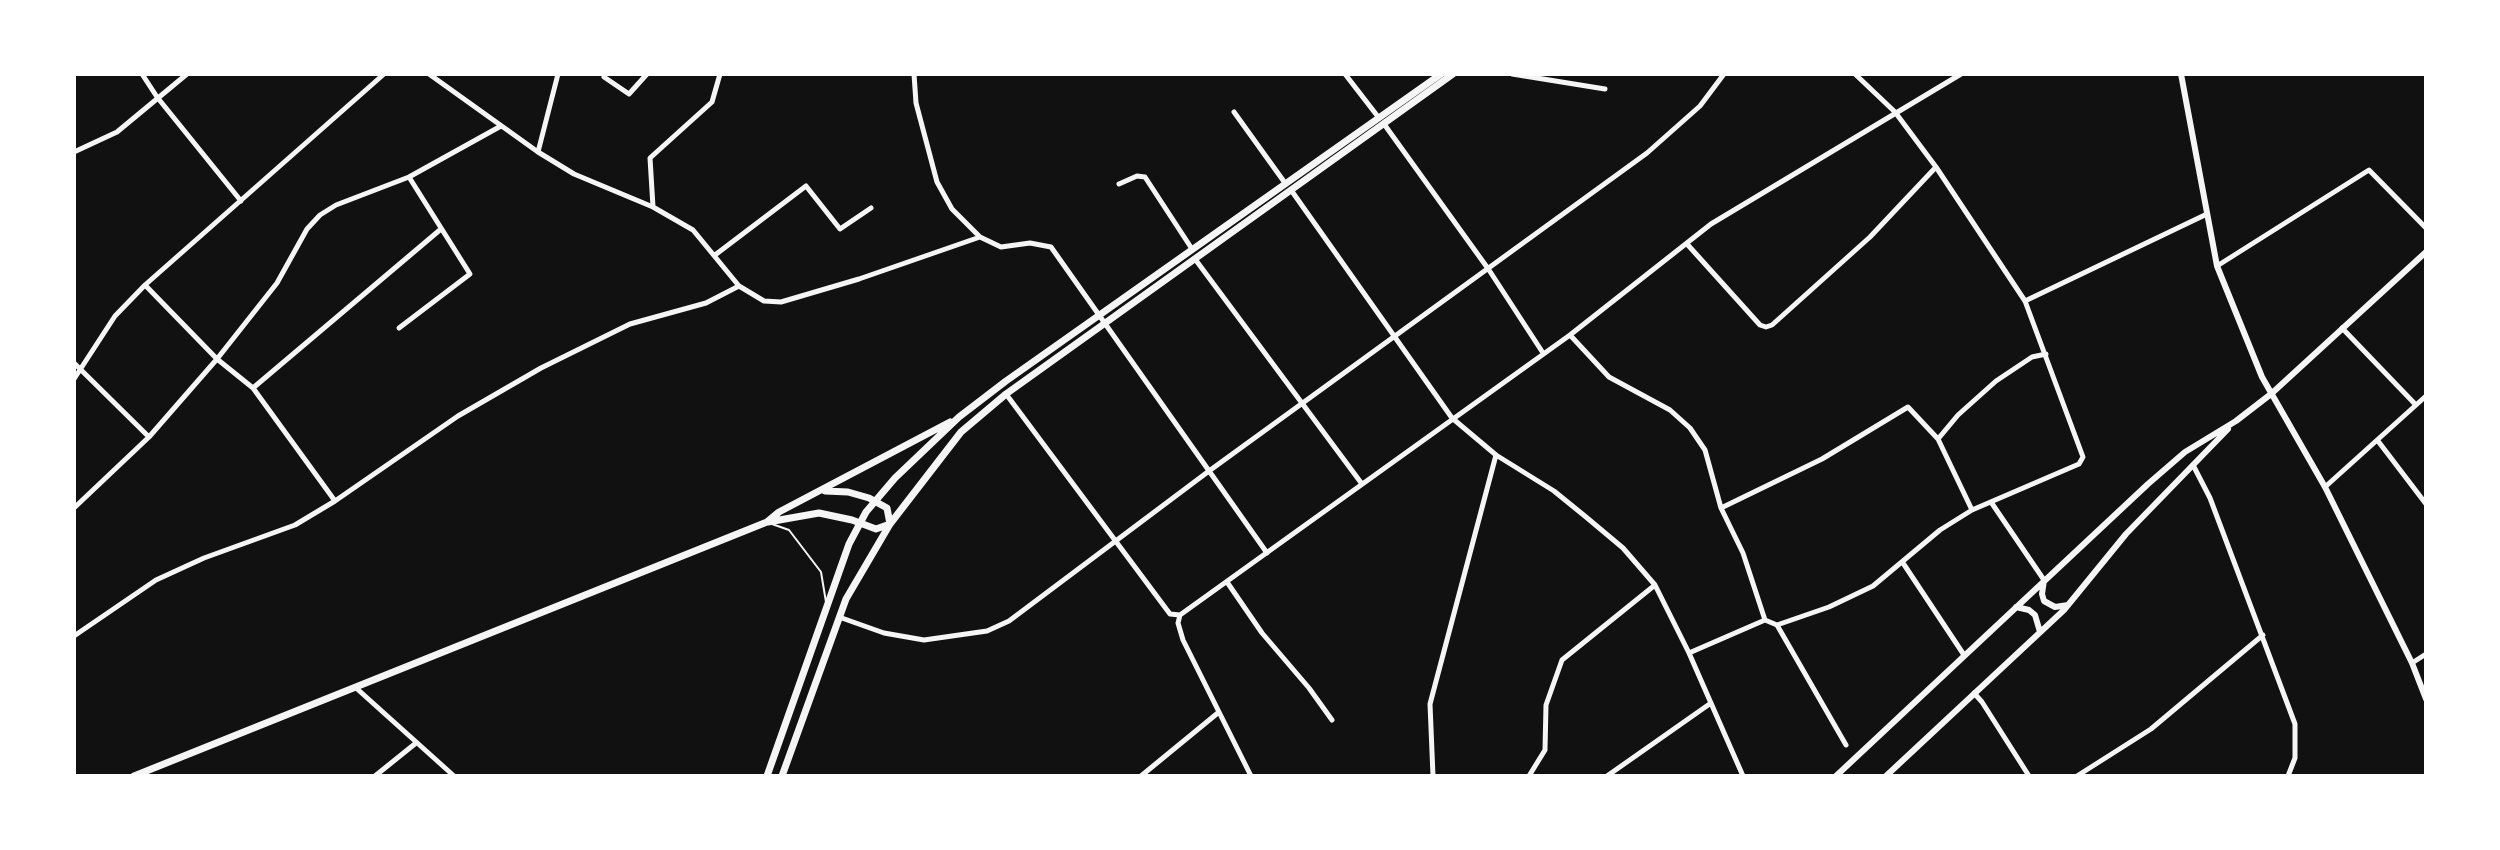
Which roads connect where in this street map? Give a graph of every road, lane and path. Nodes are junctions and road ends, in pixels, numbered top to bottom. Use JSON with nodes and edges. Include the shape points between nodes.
{"nodes":[{"id":1,"x":142,"y":74,"type":"edge"},
{"id":2,"x":187,"y":74,"type":"edge"},
{"id":3,"x":384,"y":74,"type":"edge"},
{"id":4,"x":429,"y":74,"type":"edge"},
{"id":5,"x":558,"y":74,"type":"edge"},
{"id":6,"x":647,"y":74,"type":"edge"},
{"id":7,"x":720,"y":74,"type":"edge"},
{"id":8,"x":914,"y":74,"type":"edge"},
{"id":9,"x":1345,"y":74,"type":"edge"},
{"id":10,"x":1441,"y":74,"type":"edge"},
{"id":11,"x":1453,"y":74,"type":"edge"},
{"id":12,"x":1512,"y":74,"type":"edge"},
{"id":13,"x":1724,"y":74,"type":"edge"},
{"id":14,"x":1855,"y":74,"type":"edge"},
{"id":15,"x":1961,"y":74,"type":"edge"},
{"id":16,"x":2181,"y":74,"type":"edge"},
{"id":17,"x":604,"y":77,"type":"dead end"},
{"id":18,"x":1605,"y":89,"type":"dead end"},
{"id":19,"x":157,"y":97,"type":"junction"},
{"id":20,"x":1234,"y":112,"type":"dead end"},
{"id":21,"x":1895,"y":112,"type":"junction"},
{"id":22,"x":1381,"y":120,"type":"junction"},
{"id":23,"x":501,"y":126,"type":"junction"},
{"id":24,"x":74,"y":152,"type":"edge"},
{"id":25,"x":538,"y":152,"type":"junction"},
{"id":26,"x":1936,"y":167,"type":"junction"},
{"id":27,"x":409,"y":177,"type":"junction"},
{"id":28,"x":1119,"y":184,"type":"dead end"},
{"id":29,"x":1288,"y":186,"type":"junction"},
{"id":30,"x":241,"y":201,"type":"junction"},
{"id":31,"x":653,"y":207,"type":"junction"},
{"id":32,"x":871,"y":208,"type":"dead end"},
{"id":33,"x":2207,"y":214,"type":"junction"},
{"id":34,"x":2426,"y":228,"type":"edge"},
{"id":35,"x":441,"y":229,"type":"junction"},
{"id":36,"x":980,"y":237,"type":"junction"},
{"id":37,"x":1687,"y":244,"type":"junction"},
{"id":38,"x":2426,"y":252,"type":"edge"},
{"id":39,"x":1193,"y":254,"type":"junction"},
{"id":40,"x":715,"y":255,"type":"junction"},
{"id":41,"x":2217,"y":266,"type":"junction"},
{"id":42,"x":1489,"y":270,"type":"junction"},
{"id":43,"x":145,"y":285,"type":"junction"},
{"id":44,"x":739,"y":286,"type":"junction"},
{"id":45,"x":2025,"y":301,"type":"junction"},
{"id":46,"x":1102,"y":319,"type":"junction"},
{"id":47,"x":399,"y":328,"type":"dead end"},
{"id":48,"x":2342,"y":328,"type":"junction"},
{"id":49,"x":1570,"y":335,"type":"junction"},
{"id":50,"x":1395,"y":337,"type":"junction"},
{"id":51,"x":1543,"y":353,"type":"junction"},
{"id":52,"x":2046,"y":354,"type":"junction"},
{"id":53,"x":217,"y":359,"type":"junction"},
{"id":54,"x":74,"y":363,"type":"edge"},
{"id":55,"x":81,"y":370,"type":"junction"},
{"id":56,"x":74,"y":379,"type":"edge"},
{"id":57,"x":253,"y":388,"type":"junction"},
{"id":58,"x":1006,"y":394,"type":"junction"},
{"id":59,"x":2271,"y":394,"type":"junction"},
{"id":60,"x":2426,"y":396,"type":"edge"},
{"id":61,"x":1303,"y":403,"type":"junction"},
{"id":62,"x":2415,"y":404,"type":"junction"},
{"id":63,"x":959,"y":417,"type":"junction"},
{"id":64,"x":1452,"y":418,"type":"junction"},
{"id":65,"x":2236,"y":421,"type":"junction"},
{"id":66,"x":149,"y":437,"type":"junction"},
{"id":67,"x":1938,"y":439,"type":"junction"},
{"id":68,"x":2378,"y":441,"type":"junction"},
{"id":69,"x":1496,"y":455,"type":"junction"},
{"id":70,"x":2193,"y":465,"type":"junction"},
{"id":71,"x":1209,"y":471,"type":"junction"},
{"id":72,"x":1362,"y":484,"type":"junction"},
{"id":73,"x":2325,"y":487,"type":"junction"},
{"id":74,"x":822,"y":491,"type":"junction"},
{"id":75,"x":335,"y":501,"type":"junction"},
{"id":76,"x":875,"y":501,"type":"junction"},
{"id":77,"x":1991,"y":502,"type":"junction"},
{"id":78,"x":2426,"y":504,"type":"edge"},
{"id":79,"x":74,"y":508,"type":"edge"},
{"id":80,"x":1721,"y":508,"type":"junction"},
{"id":81,"x":1972,"y":510,"type":"junction"},
{"id":82,"x":767,"y":522,"type":"junction"},
{"id":83,"x":859,"y":522,"type":"junction"},
{"id":84,"x":890,"y":524,"type":"junction"},
{"id":85,"x":1114,"y":540,"type":"junction"},
{"id":86,"x":1267,"y":553,"type":"junction"},
{"id":87,"x":1903,"y":563,"type":"junction"},
{"id":88,"x":2044,"y":580,"type":"junction"},
{"id":89,"x":1227,"y":582,"type":"junction"},
{"id":90,"x":1655,"y":585,"type":"junction"},
{"id":91,"x":826,"y":605,"type":"junction"},
{"id":92,"x":2068,"y":605,"type":"junction"},
{"id":93,"x":2016,"y":607,"type":"junction"},
{"id":94,"x":1180,"y":615,"type":"junction"},
{"id":95,"x":838,"y":617,"type":"junction"},
{"id":96,"x":1765,"y":620,"type":"junction"},
{"id":97,"x":1777,"y":625,"type":"junction"},
{"id":98,"x":2040,"y":632,"type":"junction"},
{"id":99,"x":2263,"y":635,"type":"junction"},
{"id":100,"x":74,"y":636,"type":"edge"},
{"id":101,"x":1689,"y":653,"type":"junction"},
{"id":102,"x":2426,"y":654,"type":"edge"},
{"id":103,"x":1964,"y":655,"type":"junction"},
{"id":104,"x":2412,"y":663,"type":"junction"},
{"id":105,"x":355,"y":687,"type":"junction"},
{"id":106,"x":1974,"y":693,"type":"junction"},
{"id":107,"x":2426,"y":699,"type":"edge"},
{"id":108,"x":1711,"y":703,"type":"junction"},
{"id":109,"x":1219,"y":712,"type":"junction"},
{"id":110,"x":1332,"y":720,"type":"dead end"},
{"id":111,"x":416,"y":743,"type":"junction"},
{"id":112,"x":1846,"y":745,"type":"dead end"},
{"id":113,"x":134,"y":776,"type":"edge"},
{"id":114,"x":375,"y":776,"type":"edge"},
{"id":115,"x":454,"y":776,"type":"edge"},
{"id":116,"x":767,"y":776,"type":"edge"},
{"id":117,"x":782,"y":776,"type":"edge"},
{"id":118,"x":1141,"y":776,"type":"edge"},
{"id":119,"x":1251,"y":776,"type":"edge"},
{"id":120,"x":1432,"y":776,"type":"edge"},
{"id":121,"x":1529,"y":776,"type":"edge"},
{"id":122,"x":1607,"y":776,"type":"edge"},
{"id":123,"x":1743,"y":776,"type":"edge"},
{"id":124,"x":1836,"y":776,"type":"edge"},
{"id":125,"x":1886,"y":776,"type":"edge"},
{"id":126,"x":2029,"y":776,"type":"edge"},
{"id":127,"x":2077,"y":776,"type":"edge"},
{"id":128,"x":2288,"y":776,"type":"edge"}],
"edges":[{"from":1,"to":19,"type":"street"},
{"from":2,"to":19,"type":"street"},
{"from":3,"to":30,"type":"street"},
{"from":4,"to":23,"type":"street"},
{"from":5,"to":25,"type":"street"},
{"from":6,"to":17,"type":"street","via":[[629,94]]},
{"from":7,"to":31,"type":"street","via":[[712,102],[650,158]]},
{"from":8,"to":36,"type":"street","via":[[916,103],[937,182],[952,209]]},
{"from":9,"to":22,"type":"street"},
{"from":10,"to":22,"type":"main road"},
{"from":11,"to":22,"type":"main road"},
{"from":12,"to":18,"type":"street"},
{"from":13,"to":42,"type":"street","via":[[1692,114],[1647,153]]},
{"from":14,"to":21,"type":"street"},
{"from":15,"to":21,"type":"street"},
{"from":16,"to":33,"type":"main road"},
{"from":19,"to":24,"type":"street","via":[[117,132]]},
{"from":19,"to":30,"type":"street"},
{"from":20,"to":29,"type":"street"},
{"from":21,"to":26,"type":"street"},
{"from":21,"to":37,"type":"street"},
{"from":22,"to":29,"type":"main road"},
{"from":22,"to":42,"type":"street"},
{"from":23,"to":25,"type":"street"},
{"from":23,"to":27,"type":"street"},
{"from":25,"to":31,"type":"street","via":[[574,174]]},
{"from":26,"to":37,"type":"street","via":[[1870,237],[1766,327]]},
{"from":26,"to":45,"type":"street"},
{"from":27,"to":35,"type":"street"},
{"from":27,"to":53,"type":"street","via":[[320,215],[277,283]]},
{"from":28,"to":39,"type":"street","via":[[1145,177]]},
{"from":29,"to":39,"type":"main road"},
{"from":29,"to":50,"type":"street"},
{"from":30,"to":43,"type":"street"},
{"from":31,"to":40,"type":"street","via":[[693,230]]},
{"from":32,"to":40,"type":"street","via":[[840,229],[806,186]]},
{"from":33,"to":41,"type":"main road"},
{"from":33,"to":45,"type":"street"},
{"from":34,"to":41,"type":"street","via":[[2369,170]]},
{"from":35,"to":47,"type":"street","via":[[470,274]]},
{"from":35,"to":57,"type":"street"},
{"from":36,"to":44,"type":"street","via":[[781,302],[764,301]]},
{"from":36,"to":46,"type":"street","via":[[1001,247],[1051,247]]},
{"from":37,"to":49,"type":"street"},
{"from":38,"to":48,"type":"main road"},
{"from":39,"to":46,"type":"main road"},
{"from":39,"to":61,"type":"street"},
{"from":40,"to":44,"type":"street"},
{"from":41,"to":59,"type":"main road"},
{"from":42,"to":50,"type":"street"},
{"from":42,"to":51,"type":"street"},
{"from":43,"to":53,"type":"street"},
{"from":43,"to":55,"type":"street","via":[[115,316]]},
{"from":44,"to":75,"type":"street","via":[[706,303],[630,324],[541,368],[458,416]]},
{"from":45,"to":52,"type":"street"},
{"from":46,"to":58,"type":"main road"},
{"from":46,"to":63,"type":"main road"},
{"from":46,"to":71,"type":"street"},
{"from":48,"to":59,"type":"main road"},
{"from":48,"to":62,"type":"street"},
{"from":49,"to":51,"type":"street"},
{"from":49,"to":80,"type":"street","via":[[1609,377],[1670,410],[1690,428],[1705,450]]},
{"from":50,"to":61,"type":"street"},
{"from":50,"to":64,"type":"street"},
{"from":51,"to":64,"type":"street"},
{"from":52,"to":67,"type":"street","via":[[2032,357],[1996,381]]},
{"from":52,"to":77,"type":"street","via":[[2082,461]]},
{"from":53,"to":57,"type":"street"},
{"from":53,"to":66,"type":"street"},
{"from":54,"to":55,"type":"street"},
{"from":55,"to":56,"type":"street"},
{"from":55,"to":66,"type":"street"},
{"from":57,"to":75,"type":"street"},
{"from":58,"to":84,"type":"main road","via":[[961,432]]},
{"from":58,"to":85,"type":"street"},
{"from":59,"to":65,"type":"main road"},
{"from":59,"to":73,"type":"main road"},
{"from":60,"to":62,"type":"street"},
{"from":61,"to":71,"type":"street"},
{"from":61,"to":72,"type":"street"},
{"from":62,"to":68,"type":"street"},
{"from":63,"to":74,"type":"main road"},
{"from":63,"to":76,"type":"main road"},
{"from":64,"to":69,"type":"street"},
{"from":64,"to":72,"type":"street"},
{"from":65,"to":70,"type":"main road"},
{"from":65,"to":88,"type":"main road","via":[[2176,460]]},
{"from":66,"to":79,"type":"street"},
{"from":67,"to":80,"type":"street","via":[[1908,407],[1822,459]]},
{"from":67,"to":81,"type":"street"},
{"from":68,"to":73,"type":"street"},
{"from":68,"to":78,"type":"street"},
{"from":69,"to":90,"type":"street","via":[[1586,517]]},
{"from":69,"to":120,"type":"street","via":[[1430,704]]},
{"from":70,"to":92,"type":"main road","via":[[2126,534]]},
{"from":70,"to":99,"type":"street"},
{"from":71,"to":85,"type":"street"},
{"from":71,"to":86,"type":"street"},
{"from":72,"to":86,"type":"street"},
{"from":73,"to":104,"type":"main road"},
{"from":74,"to":76,"type":"main road"},
{"from":74,"to":82,"type":"main road"},
{"from":75,"to":100,"type":"street","via":[[295,525],[156,580]]},
{"from":76,"to":83,"type":"main road"},
{"from":76,"to":84,"type":"main road","via":[[887,508]]},
{"from":77,"to":81,"type":"street"},
{"from":77,"to":88,"type":"street"},
{"from":80,"to":96,"type":"street","via":[[1743,553]]},
{"from":81,"to":87,"type":"street"},
{"from":82,"to":83,"type":"main road","via":[[819,513]]},
{"from":82,"to":91,"type":"lane","via":[[789,530],[821,572]]},
{"from":82,"to":105,"type":"main road"},
{"from":83,"to":84,"type":"main road","via":[[876,529]]},
{"from":83,"to":91,"type":"main road"},
{"from":84,"to":95,"type":"main road"},
{"from":85,"to":94,"type":"street","via":[[1170,614]]},
{"from":85,"to":95,"type":"street","via":[[1009,621],[987,631],[924,640]]},
{"from":86,"to":89,"type":"street"},
{"from":87,"to":97,"type":"street","via":[[1873,586]]},
{"from":87,"to":103,"type":"street"},
{"from":88,"to":92,"type":"main road","via":[[2044,601],[2055,607]]},
{"from":88,"to":93,"type":"main road"},
{"from":89,"to":94,"type":"street"},
{"from":89,"to":110,"type":"street"},
{"from":90,"to":101,"type":"street"},
{"from":90,"to":121,"type":"street","via":[[1562,660],[1546,705],[1545,750]]},
{"from":91,"to":116,"type":"main road"},
{"from":92,"to":98,"type":"main road"},
{"from":93,"to":98,"type":"main road","via":[[2035,615]]},
{"from":93,"to":103,"type":"main road"},
{"from":94,"to":109,"type":"street","via":[[1183,640]]},
{"from":95,"to":117,"type":"main road"},
{"from":96,"to":97,"type":"street"},
{"from":96,"to":101,"type":"street"},
{"from":97,"to":112,"type":"street"},
{"from":98,"to":106,"type":"main road"},
{"from":99,"to":127,"type":"street","via":[[2151,729]]},
{"from":99,"to":128,"type":"street","via":[[2295,724],[2295,758]]},
{"from":101,"to":108,"type":"street"},
{"from":102,"to":104,"type":"street"},
{"from":103,"to":124,"type":"main road"},
{"from":104,"to":107,"type":"main road"},
{"from":105,"to":111,"type":"street"},
{"from":105,"to":113,"type":"main road"},
{"from":106,"to":125,"type":"main road"},
{"from":106,"to":126,"type":"street"},
{"from":108,"to":122,"type":"street"},
{"from":108,"to":123,"type":"street"},
{"from":109,"to":118,"type":"street"},
{"from":109,"to":119,"type":"street"},
{"from":111,"to":114,"type":"street"},
{"from":111,"to":115,"type":"street"}]}
